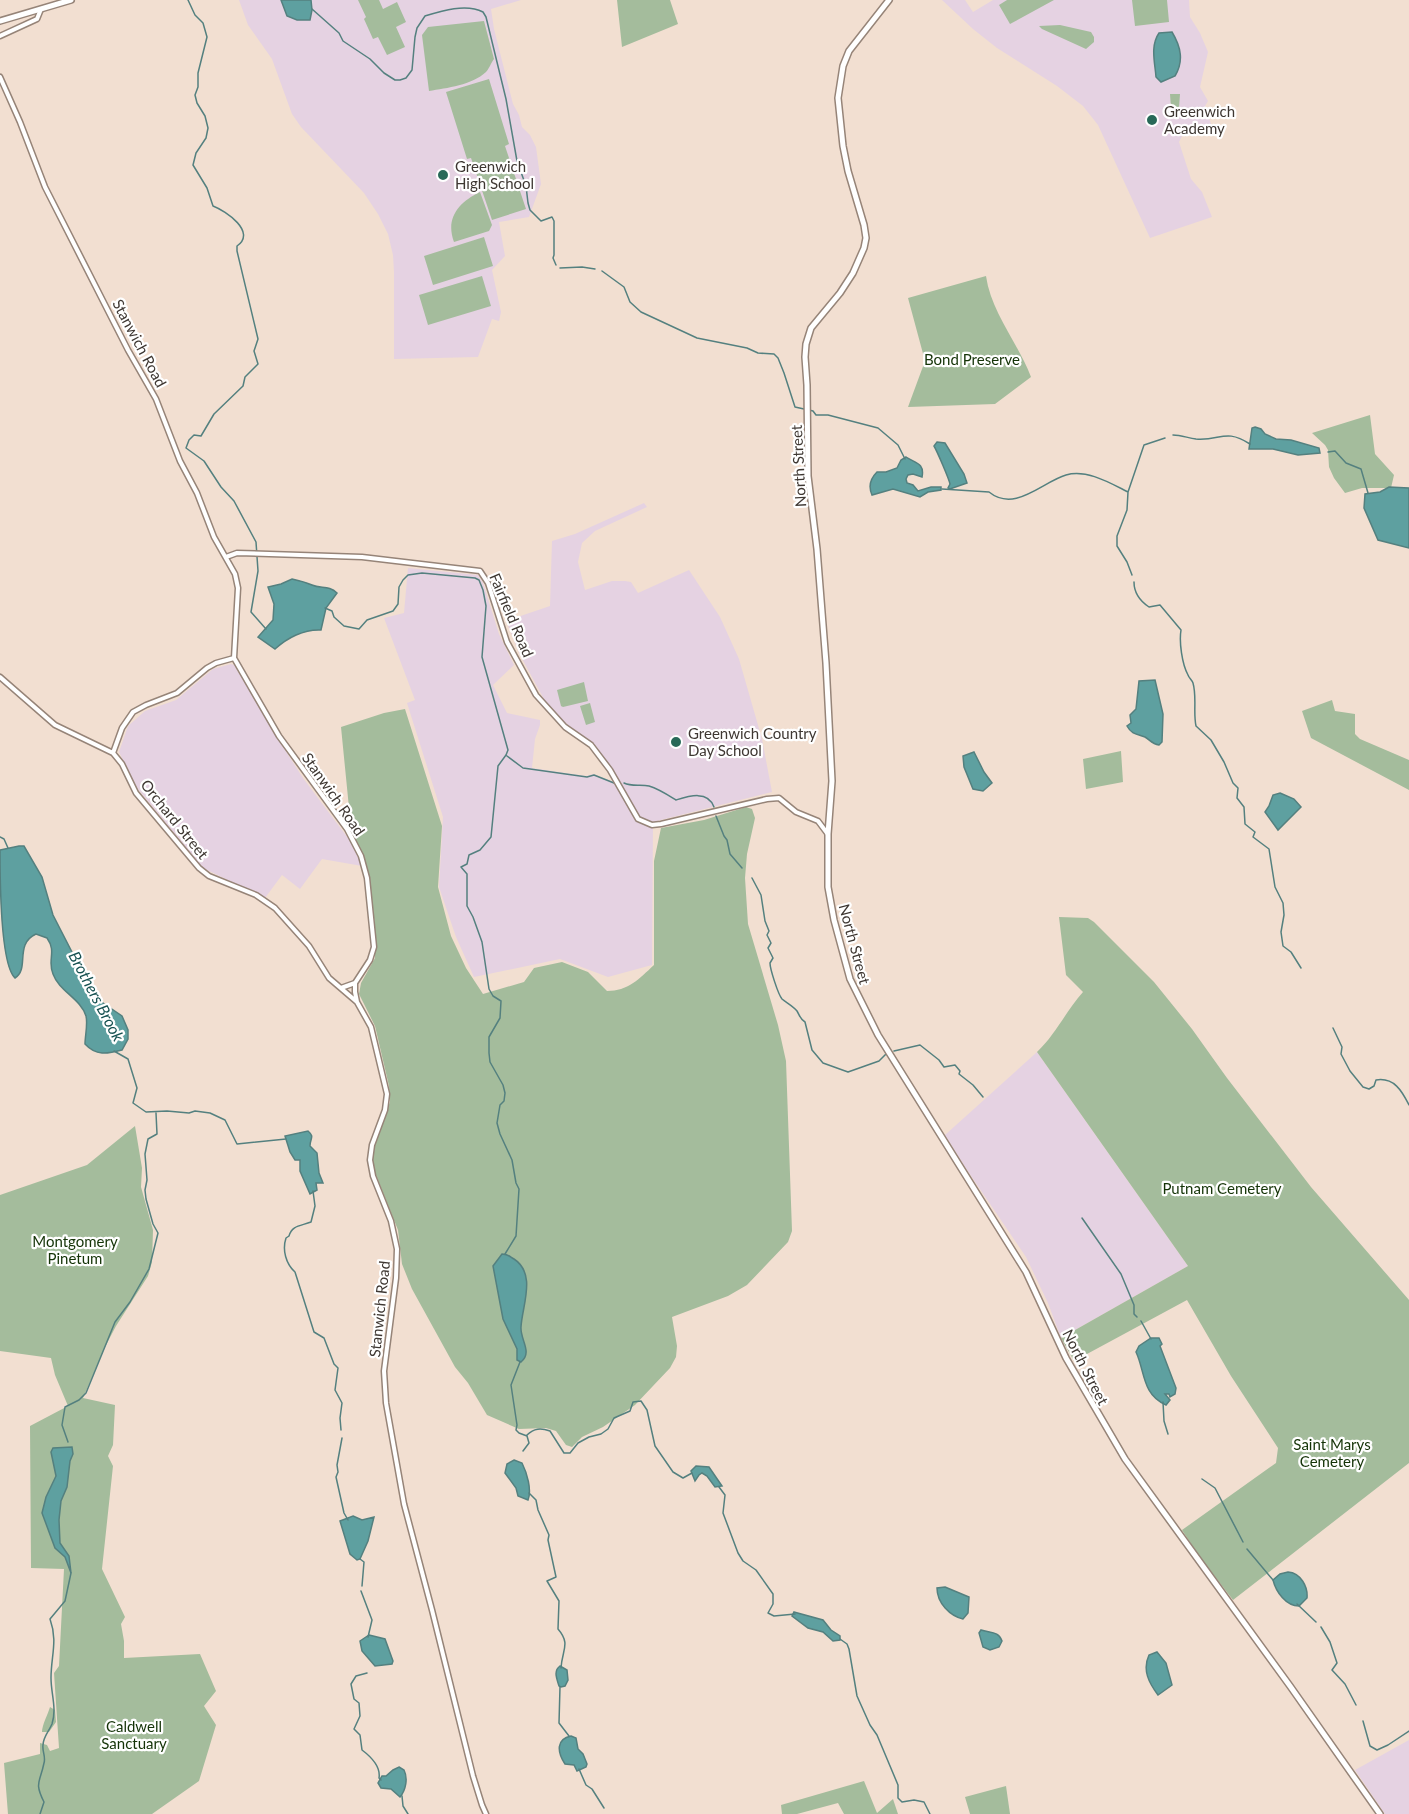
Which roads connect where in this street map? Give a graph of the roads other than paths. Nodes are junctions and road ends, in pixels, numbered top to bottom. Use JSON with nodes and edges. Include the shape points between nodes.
{"nodes":[{"id":1,"x":71,"y":0,"type":"edge"},
{"id":2,"x":889,"y":0,"type":"edge"},
{"id":3,"x":40,"y":1,"type":"edge"},
{"id":4,"x":41,"y":8,"type":"junction"},
{"id":5,"x":0,"y":21,"type":"edge"},
{"id":6,"x":0,"y":36,"type":"edge"},
{"id":7,"x":0,"y":77,"type":"edge"},
{"id":8,"x":226,"y":557,"type":"junction"},
{"id":9,"x":234,"y":658,"type":"junction"},
{"id":10,"x":0,"y":677,"type":"edge"},
{"id":11,"x":113,"y":753,"type":"junction"},
{"id":12,"x":828,"y":834,"type":"junction"},
{"id":13,"x":355,"y":983,"type":"junction"},
{"id":14,"x":341,"y":988,"type":"junction"},
{"id":15,"x":357,"y":1002,"type":"junction"},
{"id":16,"x":486,"y":1814,"type":"edge"},
{"id":17,"x":1380,"y":1814,"type":"edge"}],
"edges":[{"from":1,"to":4,"type":"main road"},
{"from":2,"to":12,"type":"main road","name":"North Street","via":[[852,46],[843,66],[838,98],[848,171],[866,238],[853,273],[808,336],[805,357],[808,477],[817,549],[832,781]]},
{"from":3,"to":4,"type":"main road"},
{"from":4,"to":5,"type":"main road"},
{"from":4,"to":6,"type":"street","via":[[37,19]]},
{"from":7,"to":8,"type":"street","name":"Stanwich Road","via":[[45,187],[156,399],[180,461]]},
{"from":8,"to":9,"type":"street","name":"Stanwich Road","via":[[238,585]]},
{"from":8,"to":12,"type":"street","name":"Fairfield Road","via":[[235,553],[362,556],[480,572],[488,583],[507,642],[536,695],[565,727],[591,745],[643,822],[661,824],[779,798],[795,812],[818,821]]},
{"from":9,"to":11,"type":"street","via":[[201,671],[180,691],[133,712]]},
{"from":9,"to":13,"type":"street","name":"Stanwich Road","via":[[277,733],[347,829],[362,860],[374,947]]},
{"from":10,"to":11,"type":"street","via":[[55,725]]},
{"from":11,"to":14,"type":"street","name":"Orchard Street","via":[[136,793],[199,868],[275,908]]},
{"from":12,"to":17,"type":"main road","name":"North Street","via":[[828,886],[844,963],[878,1035],[1026,1272],[1066,1358],[1125,1459]]},
{"from":13,"to":14,"type":"street"},
{"from":13,"to":15,"type":"street","name":"Stanwich Road"},
{"from":14,"to":15,"type":"street","name":"Orchard Street"},
{"from":15,"to":16,"type":"street","name":"Stanwich Road","via":[[372,1030],[387,1097],[370,1160],[397,1250],[384,1371],[389,1423],[404,1504]]}]}
